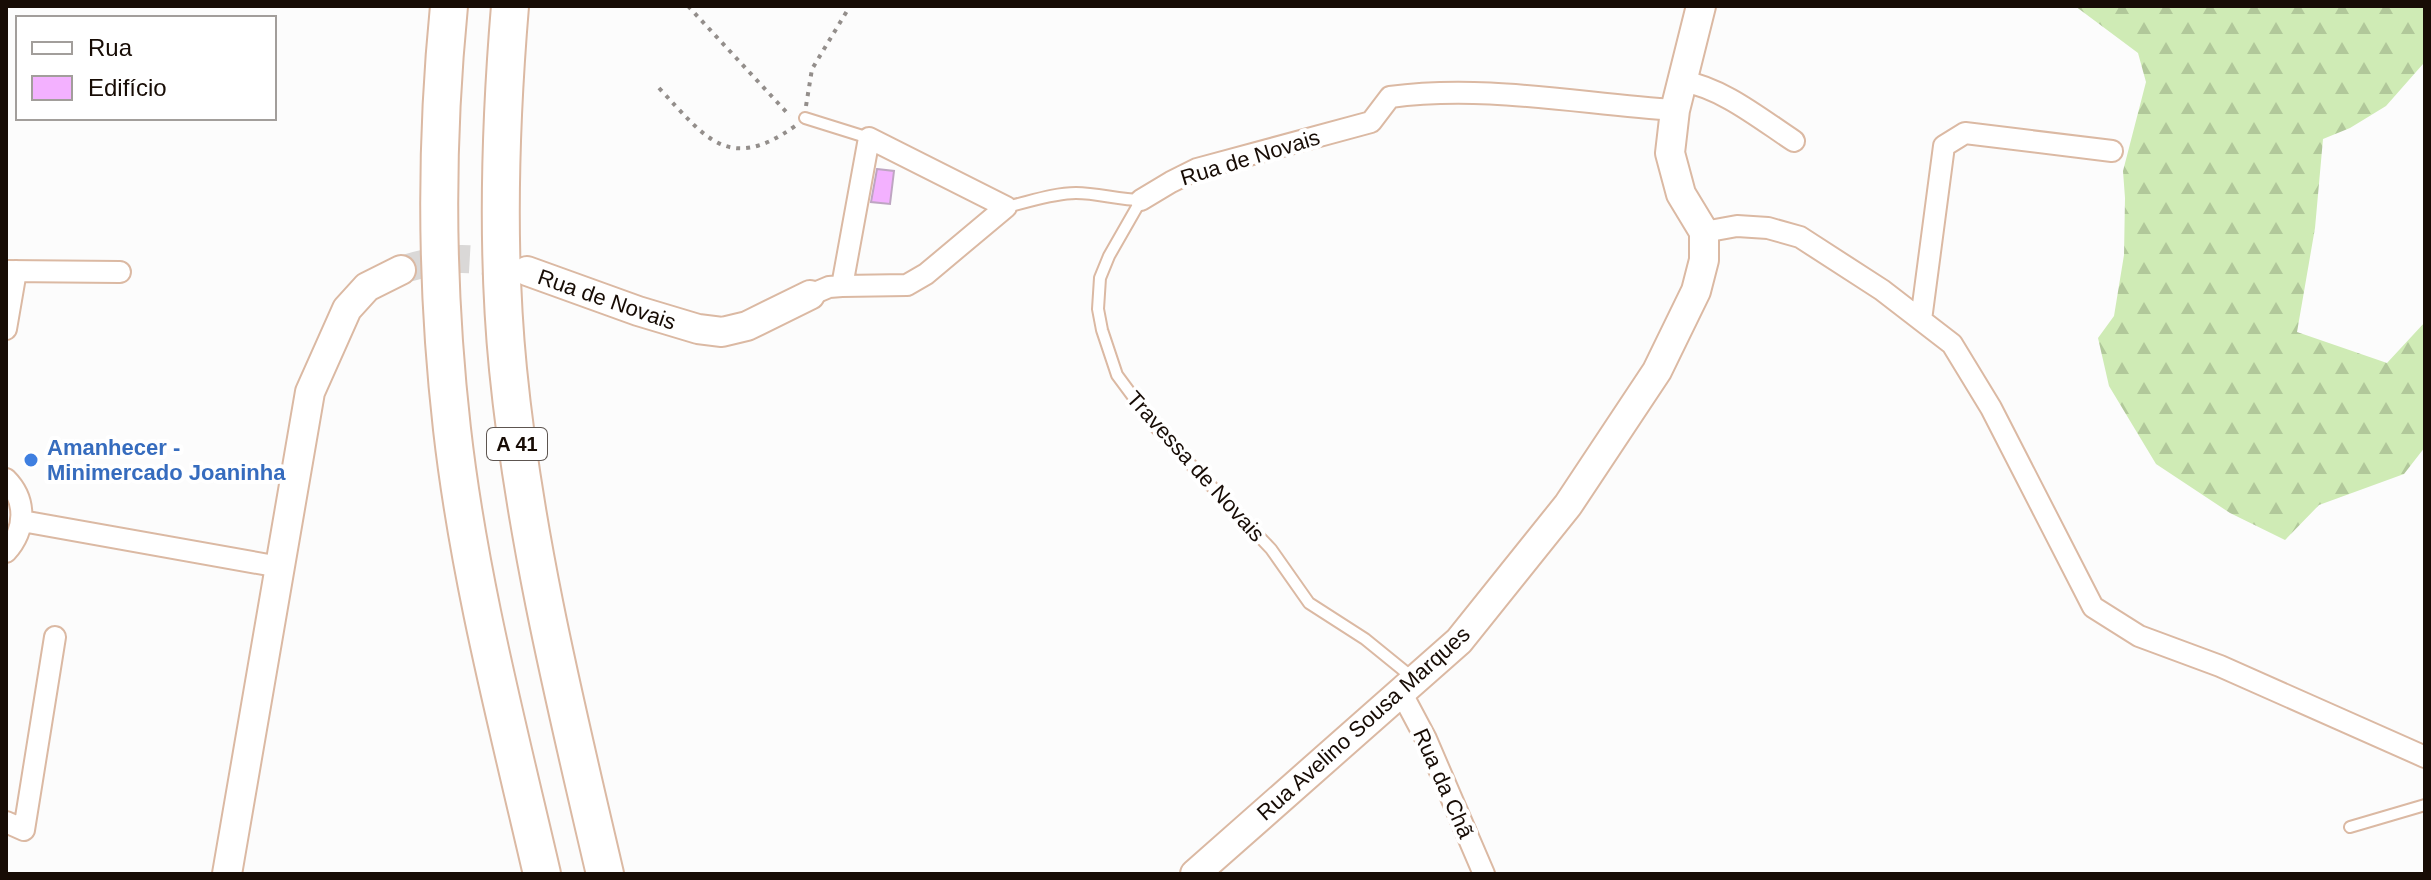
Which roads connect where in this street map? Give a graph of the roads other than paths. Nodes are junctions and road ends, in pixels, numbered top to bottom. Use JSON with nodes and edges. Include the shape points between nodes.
{"nodes":[{"id":1,"x":449,"y":6,"type":"edge"},
{"id":2,"x":510,"y":6,"type":"edge"},
{"id":3,"x":1701,"y":6,"type":"edge"},
{"id":4,"x":1683,"y":81,"type":"junction"},
{"id":5,"x":1675,"y":110,"type":"junction"},
{"id":6,"x":801,"y":121,"type":"road end"},
{"id":7,"x":869,"y":138,"type":"junction"},
{"id":8,"x":1794,"y":141,"type":"dead end"},
{"id":9,"x":2112,"y":151,"type":"dead end"},
{"id":10,"x":1141,"y":200,"type":"junction"},
{"id":11,"x":1006,"y":207,"type":"junction"},
{"id":12,"x":1704,"y":232,"type":"junction"},
{"id":13,"x":401,"y":270,"type":"tunnel mouth"},
{"id":14,"x":11,"y":271,"type":"edge"},
{"id":15,"x":527,"y":271,"type":"tunnel mouth"},
{"id":16,"x":120,"y":272,"type":"dead end"},
{"id":17,"x":842,"y":286,"type":"junction"},
{"id":18,"x":810,"y":295,"type":"joint"},
{"id":19,"x":1921,"y":320,"type":"junction"},
{"id":20,"x":6,"y":329,"type":"edge"},
{"id":21,"x":6,"y":479,"type":"edge"},
{"id":22,"x":22,"y":521,"type":"junction"},
{"id":23,"x":6,"y":552,"type":"edge"},
{"id":24,"x":280,"y":567,"type":"junction"},
{"id":25,"x":55,"y":637,"type":"dead end"},
{"id":26,"x":1408,"y":686,"type":"junction"},
{"id":27,"x":2425,"y":757,"type":"edge"},
{"id":28,"x":2425,"y":805,"type":"edge"},
{"id":29,"x":6,"y":822,"type":"edge"},
{"id":30,"x":2350,"y":827,"type":"dead end"},
{"id":31,"x":227,"y":874,"type":"edge"},
{"id":32,"x":542,"y":874,"type":"edge"},
{"id":33,"x":605,"y":874,"type":"edge"},
{"id":34,"x":1195,"y":874,"type":"edge"},
{"id":35,"x":1484,"y":874,"type":"edge"}],
"edges":[{"from":1,"to":32,"type":"highway","number":"A 41","via":[[439,234],[453,431],[483,611]]},
{"from":2,"to":33,"type":"highway","number":"A 41","via":[[501,245],[511,400],[542,595]]},
{"from":3,"to":4,"type":"street"},
{"from":4,"to":5,"type":"street"},
{"from":4,"to":8,"type":"street","via":[[1729,98]]},
{"from":5,"to":10,"type":"street","name":"Rua de Novais","via":[[1496,92],[1429,91],[1390,97],[1371,122],[1197,169]]},
{"from":5,"to":12,"type":"street","via":[[1670,153],[1681,194]]},
{"from":6,"to":7,"type":"lane"},
{"from":7,"to":11,"type":"street"},
{"from":7,"to":17,"type":"street"},
{"from":9,"to":19,"type":"street","via":[[1965,133],[1944,146]]},
{"from":10,"to":11,"type":"lane","name":"Rua de Novais","via":[[1074,193]]},
{"from":10,"to":26,"type":"lane","name":"Travessa de Novais","via":[[1100,278],[1098,309],[1117,375],[1157,429],[1271,549],[1309,603],[1365,639]]},
{"from":11,"to":17,"type":"street","name":"Rua de Novais","via":[[907,285]]},
{"from":12,"to":19,"type":"street","via":[[1737,226],[1800,237]]},
{"from":12,"to":26,"type":"street","name":"Rua Avelino Sousa Marques","via":[[1696,291],[1657,371],[1568,505],[1459,641]]},
{"from":13,"to":24,"type":"street","via":[[367,287],[347,309],[310,392]]},
{"from":14,"to":16,"type":"street"},
{"from":14,"to":20,"type":"street"},
{"from":15,"to":18,"type":"street","name":"Rua de Novais","via":[[638,311],[722,332],[747,326]]},
{"from":17,"to":18,"type":"street","name":"Rua de Novais"},
{"from":19,"to":27,"type":"street","via":[[1952,344],[1991,408],[2093,607],[2139,636]]},
{"from":21,"to":22,"type":"street","via":[[17,493]]},
{"from":22,"to":23,"type":"street"},
{"from":22,"to":24,"type":"street"},
{"from":24,"to":31,"type":"street"},
{"from":25,"to":29,"type":"street","via":[[24,830]]},
{"from":26,"to":34,"type":"street","name":"Rua Avelino Sousa Marques"},
{"from":26,"to":35,"type":"street","name":"Rua da Chã"},
{"from":28,"to":30,"type":"lane"}]}
